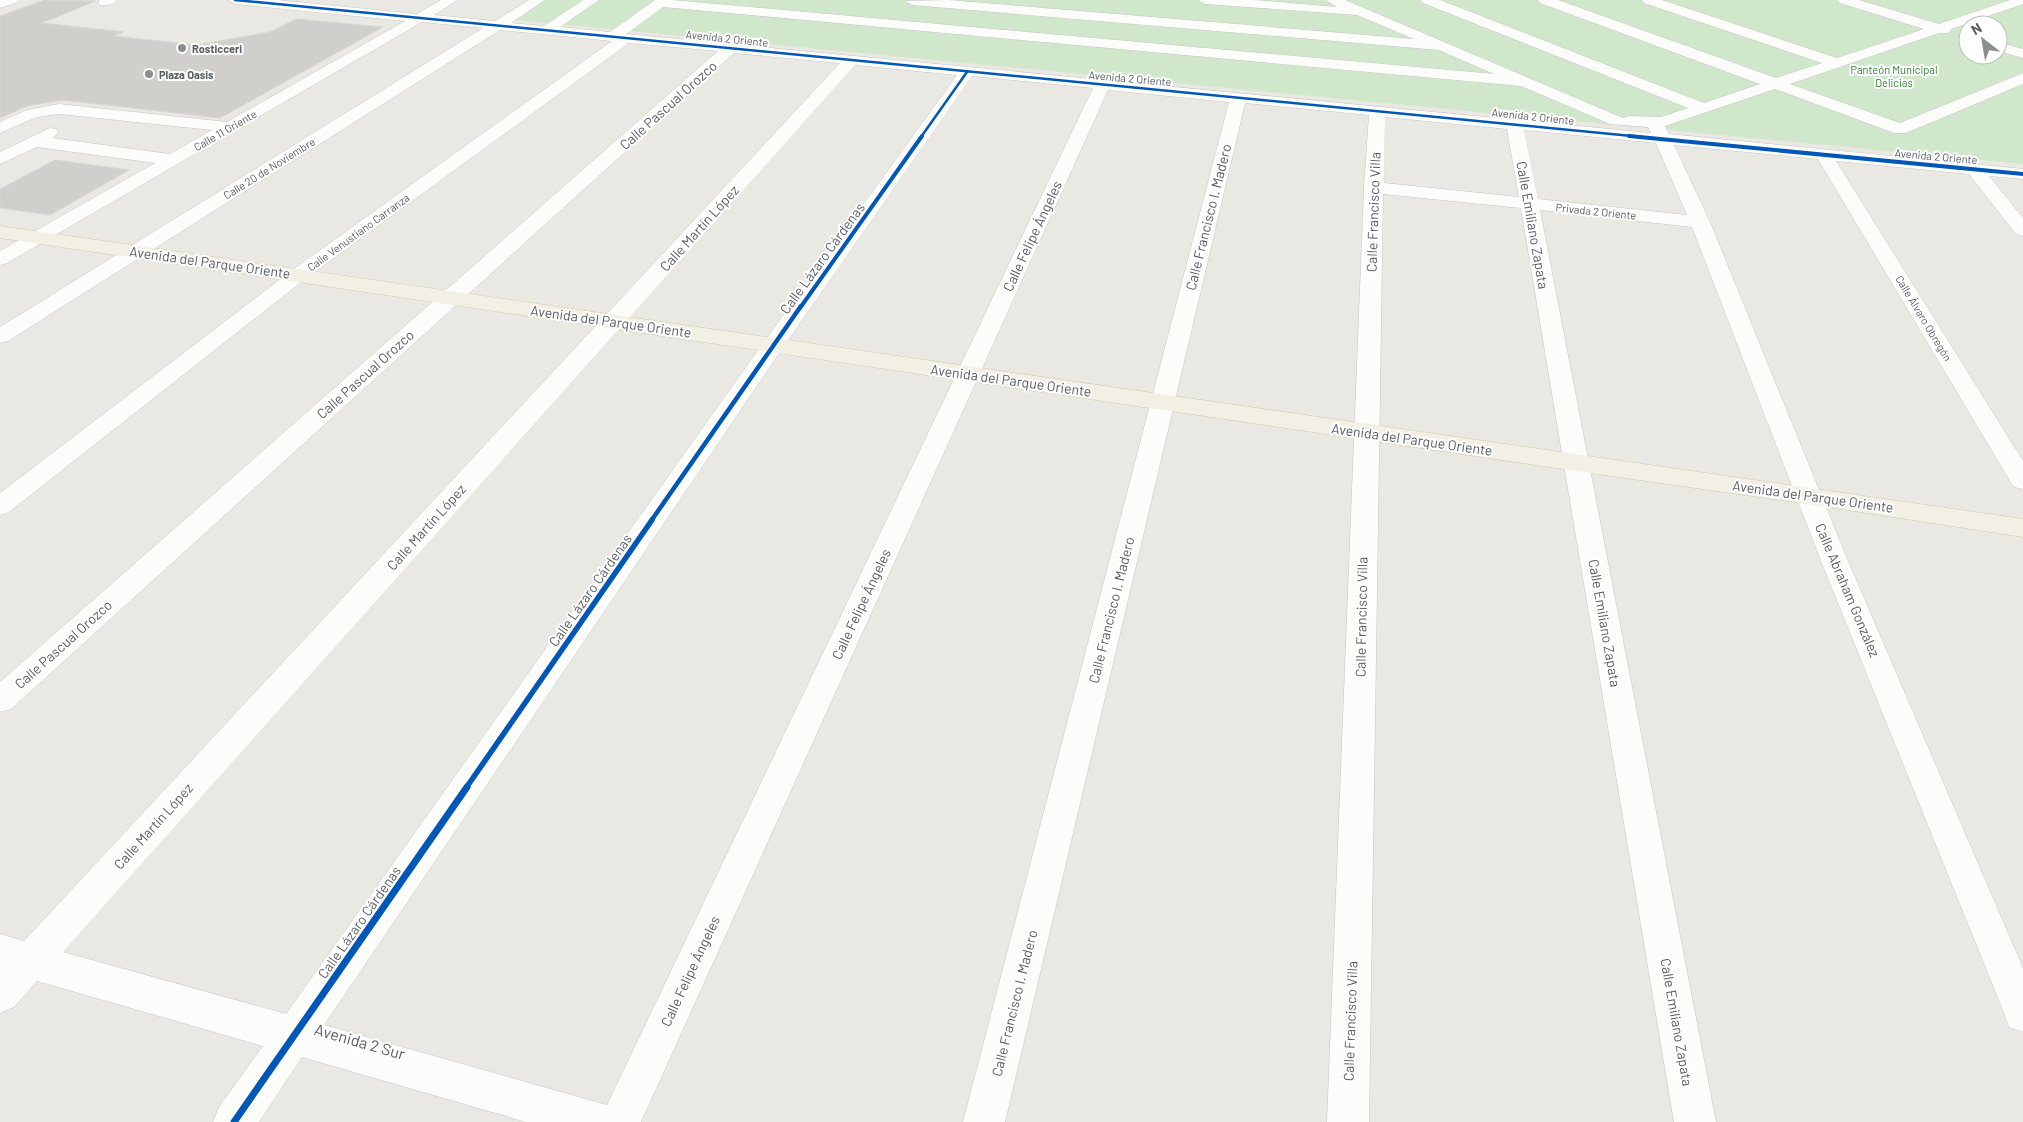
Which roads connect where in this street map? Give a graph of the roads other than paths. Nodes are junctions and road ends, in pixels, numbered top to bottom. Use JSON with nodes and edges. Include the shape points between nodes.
{"nodes":[{"id":1,"x":11,"y":0,"type":"edge"},
{"id":2,"x":235,"y":0,"type":"edge"},
{"id":3,"x":451,"y":0,"type":"edge"},
{"id":4,"x":538,"y":0,"type":"edge"},
{"id":5,"x":592,"y":0,"type":"edge"},
{"id":6,"x":724,"y":0,"type":"edge"},
{"id":7,"x":1212,"y":0,"type":"edge"},
{"id":8,"x":1333,"y":0,"type":"edge"},
{"id":9,"x":1431,"y":0,"type":"edge"},
{"id":10,"x":1545,"y":0,"type":"edge"},
{"id":11,"x":1649,"y":0,"type":"edge"},
{"id":12,"x":1844,"y":0,"type":"edge"},
{"id":13,"x":2023,"y":0,"type":"edge"},
{"id":14,"x":762,"y":1,"type":"edge"},
{"id":15,"x":663,"y":2,"type":"edge"},
{"id":16,"x":909,"y":2,"type":"edge"},
{"id":17,"x":0,"y":4,"type":"edge"},
{"id":18,"x":290,"y":6,"type":"junction"},
{"id":19,"x":885,"y":8,"type":"dead end"},
{"id":20,"x":1365,"y":14,"type":"junction"},
{"id":21,"x":268,"y":15,"type":"dead end"},
{"id":22,"x":864,"y":17,"type":"junction"},
{"id":23,"x":419,"y":18,"type":"junction"},
{"id":24,"x":902,"y":25,"type":"junction"},
{"id":25,"x":497,"y":26,"type":"junction"},
{"id":26,"x":1206,"y":26,"type":"junction"},
{"id":27,"x":1940,"y":29,"type":"junction"},
{"id":28,"x":547,"y":30,"type":"junction"},
{"id":29,"x":622,"y":34,"type":"junction"},
{"id":30,"x":1958,"y":34,"type":"dead end"},
{"id":31,"x":891,"y":38,"type":"dead end"},
{"id":32,"x":1440,"y":46,"type":"junction"},
{"id":33,"x":731,"y":48,"type":"junction"},
{"id":34,"x":2008,"y":49,"type":"edge"},
{"id":35,"x":2023,"y":54,"type":"edge"},
{"id":36,"x":1196,"y":56,"type":"junction"},
{"id":37,"x":852,"y":60,"type":"junction"},
{"id":38,"x":1837,"y":63,"type":"junction"},
{"id":39,"x":967,"y":72,"type":"junction"},
{"id":40,"x":2023,"y":78,"type":"edge"},
{"id":41,"x":1523,"y":81,"type":"junction"},
{"id":42,"x":1776,"y":84,"type":"junction"},
{"id":43,"x":1102,"y":86,"type":"junction"},
{"id":44,"x":1238,"y":98,"type":"junction"},
{"id":45,"x":1703,"y":108,"type":"junction"},
{"id":46,"x":1377,"y":111,"type":"junction"},
{"id":47,"x":93,"y":112,"type":"junction"},
{"id":48,"x":1616,"y":120,"type":"junction"},
{"id":49,"x":1515,"y":125,"type":"junction"},
{"id":50,"x":0,"y":128,"type":"edge"},
{"id":51,"x":229,"y":128,"type":"junction"},
{"id":52,"x":1659,"y":131,"type":"junction"},
{"id":53,"x":34,"y":142,"type":"junction"},
{"id":54,"x":1824,"y":155,"type":"junction"},
{"id":55,"x":0,"y":158,"type":"edge"},
{"id":56,"x":173,"y":160,"type":"junction"},
{"id":57,"x":1974,"y":169,"type":"junction"},
{"id":58,"x":2023,"y":174,"type":"edge"},
{"id":59,"x":1373,"y":187,"type":"junction"},
{"id":60,"x":1528,"y":204,"type":"junction"},
{"id":61,"x":1700,"y":222,"type":"junction"},
{"id":62,"x":2023,"y":230,"type":"edge"},
{"id":63,"x":0,"y":232,"type":"edge"},
{"id":64,"x":39,"y":237,"type":"junction"},
{"id":65,"x":134,"y":251,"type":"junction"},
{"id":66,"x":0,"y":259,"type":"edge"},
{"id":67,"x":298,"y":275,"type":"junction"},
{"id":68,"x":451,"y":298,"type":"junction"},
{"id":69,"x":613,"y":322,"type":"junction"},
{"id":70,"x":0,"y":336,"type":"edge"},
{"id":71,"x":774,"y":344,"type":"junction"},
{"id":72,"x":968,"y":374,"type":"junction"},
{"id":73,"x":1162,"y":402,"type":"junction"},
{"id":74,"x":1366,"y":432,"type":"junction"},
{"id":75,"x":1576,"y":463,"type":"junction"},
{"id":76,"x":2023,"y":481,"type":"edge"},
{"id":77,"x":1808,"y":494,"type":"junction"},
{"id":78,"x":0,"y":506,"type":"edge"},
{"id":79,"x":2023,"y":528,"type":"edge"},
{"id":80,"x":0,"y":700,"type":"edge"},
{"id":81,"x":15,"y":957,"type":"edge"},
{"id":82,"x":0,"y":994,"type":"edge"},
{"id":83,"x":2023,"y":1013,"type":"edge"},
{"id":84,"x":294,"y":1036,"type":"junction"},
{"id":85,"x":234,"y":1122,"type":"edge"},
{"id":86,"x":598,"y":1122,"type":"edge"},
{"id":87,"x":620,"y":1122,"type":"edge"},
{"id":88,"x":984,"y":1122,"type":"edge"},
{"id":89,"x":1348,"y":1122,"type":"edge"},
{"id":90,"x":1695,"y":1122,"type":"edge"}],
"edges":[{"from":1,"to":17,"type":"street"},
{"from":2,"to":18,"type":"street","name":"Avenida 2 Oriente"},
{"from":3,"to":23,"type":"street","name":"Calle 11 Oriente"},
{"from":4,"to":25,"type":"street","name":"Calle 20 de Noviembre"},
{"from":5,"to":28,"type":"street"},
{"from":6,"to":14,"type":"street"},
{"from":7,"to":20,"type":"street"},
{"from":7,"to":26,"type":"street"},
{"from":8,"to":20,"type":"street"},
{"from":9,"to":45,"type":"street"},
{"from":10,"to":42,"type":"street"},
{"from":11,"to":38,"type":"street"},
{"from":12,"to":27,"type":"street"},
{"from":13,"to":27,"type":"street"},
{"from":14,"to":22,"type":"street"},
{"from":15,"to":22,"type":"street"},
{"from":15,"to":29,"type":"street","name":"Calle Venustiano Carranza"},
{"from":16,"to":26,"type":"street"},
{"from":18,"to":21,"type":"street"},
{"from":18,"to":23,"type":"street","name":"Avenida 2 Oriente"},
{"from":19,"to":22,"type":"street"},
{"from":20,"to":32,"type":"street"},
{"from":22,"to":24,"type":"street"},
{"from":23,"to":25,"type":"street","name":"Avenida 2 Oriente"},
{"from":23,"to":51,"type":"street","name":"Calle 11 Oriente"},
{"from":24,"to":31,"type":"street"},
{"from":24,"to":36,"type":"street"},
{"from":25,"to":28,"type":"street","name":"Avenida 2 Oriente"},
{"from":25,"to":65,"type":"street","name":"Calle 20 de Noviembre"},
{"from":26,"to":32,"type":"street"},
{"from":26,"to":36,"type":"street"},
{"from":27,"to":30,"type":"street"},
{"from":27,"to":38,"type":"street"},
{"from":28,"to":29,"type":"street","name":"Avenida 2 Oriente"},
{"from":29,"to":33,"type":"street","name":"Avenida 2 Oriente"},
{"from":29,"to":48,"type":"street"},
{"from":29,"to":67,"type":"street","name":"Calle Venustiano Carranza"},
{"from":32,"to":41,"type":"street"},
{"from":33,"to":37,"type":"street","name":"Avenida 2 Oriente"},
{"from":33,"to":68,"type":"street","name":"Calle Pascual Orozco"},
{"from":34,"to":35,"type":"street"},
{"from":36,"to":41,"type":"street","via":[[1508,87]]},
{"from":37,"to":39,"type":"street","name":"Avenida 2 Oriente"},
{"from":37,"to":69,"type":"street","name":"Calle Martín López"},
{"from":38,"to":42,"type":"street"},
{"from":39,"to":43,"type":"street","name":"Avenida 2 Oriente"},
{"from":39,"to":71,"type":"street","name":"Calle Lázaro Cárdenas"},
{"from":40,"to":42,"type":"street","via":[[1900,129]]},
{"from":41,"to":48,"type":"street"},
{"from":42,"to":45,"type":"street"},
{"from":43,"to":44,"type":"street","name":"Avenida 2 Oriente"},
{"from":43,"to":72,"type":"street","name":"Calle Felipe Ángeles"},
{"from":44,"to":46,"type":"street","name":"Avenida 2 Oriente"},
{"from":44,"to":73,"type":"street","name":"Calle Francisco I. Madero"},
{"from":45,"to":52,"type":"street","via":[[1662,122]]},
{"from":46,"to":49,"type":"street","name":"Avenida 2 Oriente"},
{"from":46,"to":59,"type":"street","name":"Calle Francisco Villa"},
{"from":47,"to":50,"type":"street","via":[[50,110]]},
{"from":47,"to":51,"type":"street"},
{"from":47,"to":53,"type":"street"},
{"from":48,"to":52,"type":"street"},
{"from":49,"to":52,"type":"street","name":"Avenida 2 Oriente"},
{"from":49,"to":60,"type":"street","name":"Calle Emiliano Zapata"},
{"from":51,"to":56,"type":"street","name":"Calle 11 Oriente"},
{"from":52,"to":54,"type":"street","name":"Avenida 2 Oriente"},
{"from":52,"to":61,"type":"street","name":"Calle Abraham González"},
{"from":53,"to":55,"type":"street"},
{"from":53,"to":56,"type":"street"},
{"from":54,"to":57,"type":"street","name":"Avenida 2 Oriente"},
{"from":54,"to":76,"type":"street","name":"Calle Álvaro Obregón"},
{"from":56,"to":64,"type":"street","name":"Calle 11 Oriente"},
{"from":57,"to":58,"type":"street","name":"Avenida 2 Oriente"},
{"from":57,"to":62,"type":"street"},
{"from":59,"to":60,"type":"street","name":"Privada 2 Oriente"},
{"from":59,"to":74,"type":"street","name":"Calle Francisco Villa"},
{"from":60,"to":61,"type":"street","name":"Privada 2 Oriente"},
{"from":60,"to":75,"type":"street","name":"Calle Emiliano Zapata"},
{"from":61,"to":77,"type":"street","name":"Calle Abraham González"},
{"from":63,"to":64,"type":"main road","name":"Avenida del Parque Oriente"},
{"from":64,"to":65,"type":"main road","name":"Avenida del Parque Oriente"},
{"from":64,"to":66,"type":"street","name":"Calle 11 Oriente"},
{"from":65,"to":67,"type":"main road","name":"Avenida del Parque Oriente"},
{"from":65,"to":70,"type":"street","name":"Calle 20 de Noviembre"},
{"from":67,"to":68,"type":"main road","name":"Avenida del Parque Oriente"},
{"from":67,"to":78,"type":"street","name":"Calle Venustiano Carranza"},
{"from":68,"to":69,"type":"main road","name":"Avenida del Parque Oriente"},
{"from":68,"to":80,"type":"street","name":"Calle Pascual Orozco"},
{"from":69,"to":71,"type":"main road","name":"Avenida del Parque Oriente"},
{"from":69,"to":81,"type":"street","name":"Calle Martín López"},
{"from":71,"to":72,"type":"main road","name":"Avenida del Parque Oriente"},
{"from":71,"to":84,"type":"street","name":"Calle Lázaro Cárdenas"},
{"from":72,"to":73,"type":"main road","name":"Avenida del Parque Oriente"},
{"from":72,"to":87,"type":"street","name":"Calle Felipe Ángeles"},
{"from":73,"to":74,"type":"main road","name":"Avenida del Parque Oriente"},
{"from":73,"to":88,"type":"street","name":"Calle Francisco I. Madero"},
{"from":74,"to":75,"type":"main road","name":"Avenida del Parque Oriente"},
{"from":74,"to":89,"type":"street","name":"Calle Francisco Villa"},
{"from":75,"to":77,"type":"main road","name":"Avenida del Parque Oriente"},
{"from":75,"to":90,"type":"street","name":"Calle Emiliano Zapata"},
{"from":77,"to":79,"type":"main road","name":"Avenida del Parque Oriente"},
{"from":77,"to":83,"type":"street","name":"Calle Abraham González"},
{"from":81,"to":82,"type":"street","name":"Calle Martín López"},
{"from":81,"to":84,"type":"street","name":"Avenida 2 Sur"},
{"from":84,"to":85,"type":"street","name":"Calle Lázaro Cárdenas"},
{"from":84,"to":86,"type":"street","name":"Avenida 2 Sur"}]}
